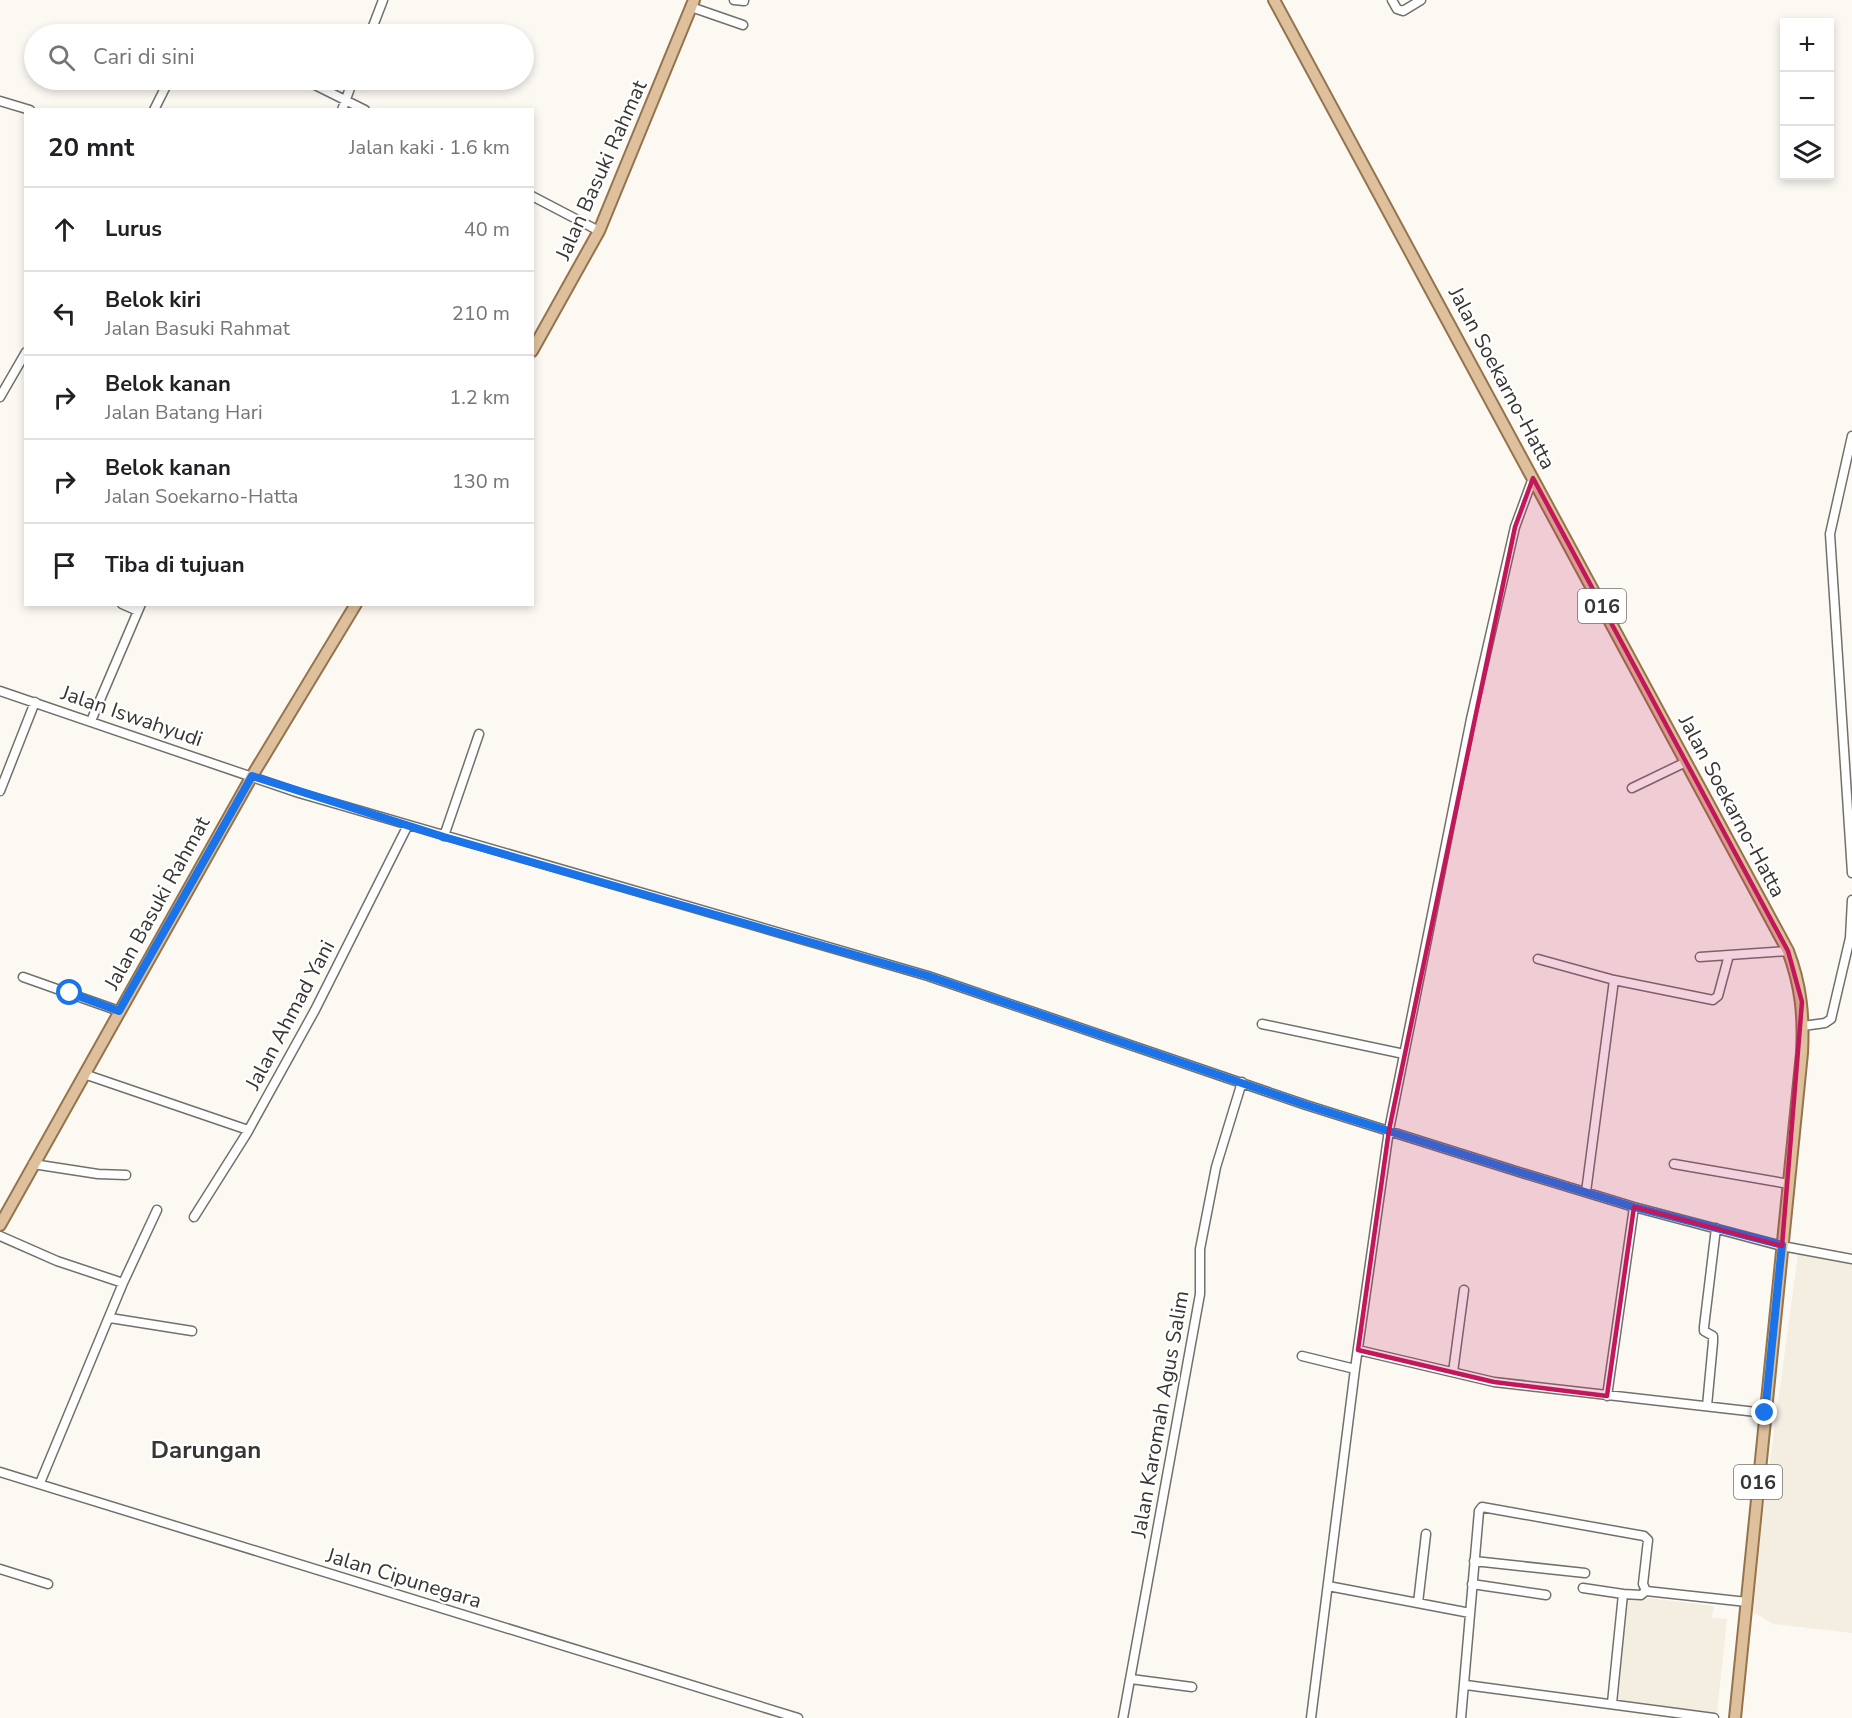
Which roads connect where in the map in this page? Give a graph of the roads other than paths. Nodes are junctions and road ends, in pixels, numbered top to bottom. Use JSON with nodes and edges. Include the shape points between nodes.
{"nodes":[{"id":1,"x":383,"y":0,"type":"edge"},
{"id":2,"x":734,"y":0,"type":"edge"},
{"id":3,"x":1274,"y":0,"type":"edge"},
{"id":4,"x":1392,"y":0,"type":"edge"},
{"id":5,"x":1421,"y":0,"type":"edge"},
{"id":6,"x":744,"y":2,"type":"edge"},
{"id":7,"x":692,"y":4,"type":"edge"},
{"id":8,"x":374,"y":24,"type":"edge"},
{"id":9,"x":744,"y":25,"type":"dead end"},
{"id":10,"x":164,"y":90,"type":"edge"},
{"id":11,"x":326,"y":90,"type":"edge"},
{"id":12,"x":350,"y":90,"type":"edge"},
{"id":13,"x":346,"y":100,"type":"junction"},
{"id":14,"x":0,"y":102,"type":"edge"},
{"id":15,"x":24,"y":108,"type":"edge"},
{"id":16,"x":155,"y":108,"type":"edge"},
{"id":17,"x":343,"y":108,"type":"edge"},
{"id":18,"x":361,"y":108,"type":"edge"},
{"id":19,"x":534,"y":197,"type":"edge"},
{"id":20,"x":599,"y":231,"type":"junction"},
{"id":21,"x":534,"y":347,"type":"edge"},
{"id":22,"x":24,"y":356,"type":"edge"},
{"id":23,"x":0,"y":398,"type":"edge"},
{"id":24,"x":1852,"y":436,"type":"edge"},
{"id":25,"x":1533,"y":478,"type":"junction"},
{"id":26,"x":355,"y":606,"type":"edge"},
{"id":27,"x":140,"y":608,"type":"edge"},
{"id":28,"x":0,"y":691,"type":"edge"},
{"id":29,"x":35,"y":702,"type":"junction"},
{"id":30,"x":91,"y":721,"type":"junction"},
{"id":31,"x":479,"y":734,"type":"dead end"},
{"id":32,"x":1686,"y":762,"type":"junction"},
{"id":33,"x":252,"y":776,"type":"junction"},
{"id":34,"x":1632,"y":788,"type":"dead end"},
{"id":35,"x":0,"y":791,"type":"edge"},
{"id":36,"x":408,"y":825,"type":"junction"},
{"id":37,"x":444,"y":837,"type":"junction"},
{"id":38,"x":1852,"y":873,"type":"edge"},
{"id":39,"x":1852,"y":900,"type":"edge"},
{"id":40,"x":1788,"y":951,"type":"junction"},
{"id":41,"x":1729,"y":955,"type":"junction"},
{"id":42,"x":1700,"y":957,"type":"dead end"},
{"id":43,"x":1538,"y":959,"type":"dead end"},
{"id":44,"x":23,"y":977,"type":"dead end"},
{"id":45,"x":1614,"y":980,"type":"junction"},
{"id":46,"x":119,"y":1011,"type":"junction"},
{"id":47,"x":1262,"y":1024,"type":"dead end"},
{"id":48,"x":1803,"y":1026,"type":"junction"},
{"id":49,"x":1404,"y":1054,"type":"junction"},
{"id":50,"x":84,"y":1074,"type":"junction"},
{"id":51,"x":1242,"y":1082,"type":"junction"},
{"id":52,"x":248,"y":1130,"type":"junction"},
{"id":53,"x":1389,"y":1131,"type":"junction"},
{"id":54,"x":33,"y":1164,"type":"junction"},
{"id":55,"x":1674,"y":1164,"type":"dead end"},
{"id":56,"x":126,"y":1175,"type":"dead end"},
{"id":57,"x":1789,"y":1184,"type":"junction"},
{"id":58,"x":1586,"y":1192,"type":"junction"},
{"id":59,"x":1634,"y":1207,"type":"junction"},
{"id":60,"x":157,"y":1210,"type":"dead end"},
{"id":61,"x":194,"y":1217,"type":"dead end"},
{"id":62,"x":0,"y":1225,"type":"edge"},
{"id":63,"x":1716,"y":1228,"type":"junction"},
{"id":64,"x":0,"y":1236,"type":"edge"},
{"id":65,"x":1782,"y":1245,"type":"junction"},
{"id":66,"x":1852,"y":1259,"type":"edge"},
{"id":67,"x":123,"y":1283,"type":"junction"},
{"id":68,"x":1464,"y":1290,"type":"dead end"},
{"id":69,"x":110,"y":1318,"type":"junction"},
{"id":70,"x":192,"y":1331,"type":"dead end"},
{"id":71,"x":1358,"y":1350,"type":"junction"},
{"id":72,"x":1302,"y":1356,"type":"dead end"},
{"id":73,"x":1355,"y":1369,"type":"junction"},
{"id":74,"x":1453,"y":1372,"type":"junction"},
{"id":75,"x":1607,"y":1396,"type":"junction"},
{"id":76,"x":1707,"y":1406,"type":"junction"},
{"id":77,"x":1765,"y":1413,"type":"junction"},
{"id":78,"x":0,"y":1472,"type":"edge"},
{"id":79,"x":40,"y":1484,"type":"junction"},
{"id":80,"x":1426,"y":1534,"type":"dead end"},
{"id":81,"x":1474,"y":1561,"type":"junction"},
{"id":82,"x":0,"y":1569,"type":"edge"},
{"id":83,"x":1585,"y":1573,"type":"dead end"},
{"id":84,"x":48,"y":1584,"type":"dead end"},
{"id":85,"x":1472,"y":1584,"type":"junction"},
{"id":86,"x":1328,"y":1586,"type":"junction"},
{"id":87,"x":1583,"y":1588,"type":"dead end"},
{"id":88,"x":1646,"y":1591,"type":"junction"},
{"id":89,"x":1623,"y":1594,"type":"junction"},
{"id":90,"x":1546,"y":1595,"type":"dead end"},
{"id":91,"x":1747,"y":1602,"type":"junction"},
{"id":92,"x":1418,"y":1603,"type":"junction"},
{"id":93,"x":1470,"y":1613,"type":"junction"},
{"id":94,"x":1131,"y":1679,"type":"junction"},
{"id":95,"x":1466,"y":1685,"type":"junction"},
{"id":96,"x":1192,"y":1687,"type":"dead end"},
{"id":97,"x":1612,"y":1703,"type":"junction"},
{"id":98,"x":798,"y":1718,"type":"edge"},
{"id":99,"x":1123,"y":1718,"type":"edge"},
{"id":100,"x":1311,"y":1718,"type":"edge"},
{"id":101,"x":1461,"y":1718,"type":"edge"},
{"id":102,"x":1714,"y":1718,"type":"edge"},
{"id":103,"x":1735,"y":1718,"type":"edge"}],
"edges":[{"from":1,"to":8,"type":"street"},
{"from":2,"to":6,"type":"street"},
{"from":3,"to":25,"type":"main road","name":"Jalan Soekarno-Hatta","number":"016"},
{"from":4,"to":5,"type":"street","via":[[1403,11]]},
{"from":7,"to":9,"type":"street"},
{"from":7,"to":20,"type":"main road","name":"Jalan Basuki Rahmat"},
{"from":10,"to":16,"type":"street"},
{"from":11,"to":13,"type":"street"},
{"from":12,"to":13,"type":"street"},
{"from":13,"to":17,"type":"street"},
{"from":13,"to":18,"type":"street"},
{"from":14,"to":15,"type":"street"},
{"from":19,"to":20,"type":"street"},
{"from":20,"to":21,"type":"main road","name":"Jalan Basuki Rahmat"},
{"from":22,"to":23,"type":"street"},
{"from":24,"to":38,"type":"street","via":[[1830,534]]},
{"from":25,"to":32,"type":"main road","name":"Jalan Soekarno-Hatta","number":"016"},
{"from":25,"to":49,"type":"street","via":[[1515,527]]},
{"from":26,"to":33,"type":"main road","name":"Jalan Basuki Rahmat"},
{"from":27,"to":30,"type":"street"},
{"from":28,"to":29,"type":"street","name":"Jalan Iswahyudi"},
{"from":29,"to":30,"type":"street","name":"Jalan Iswahyudi"},
{"from":29,"to":35,"type":"street"},
{"from":30,"to":33,"type":"street","name":"Jalan Iswahyudi"},
{"from":31,"to":37,"type":"street"},
{"from":32,"to":34,"type":"street"},
{"from":32,"to":40,"type":"main road","name":"Jalan Soekarno-Hatta","number":"016"},
{"from":33,"to":36,"type":"street","name":"Jalan Iswahyudi"},
{"from":33,"to":46,"type":"main road","name":"Jalan Basuki Rahmat"},
{"from":36,"to":37,"type":"street","name":"Jalan Iswahyudi"},
{"from":36,"to":52,"type":"street","name":"Jalan Ahmad Yani","via":[[315,1010]]},
{"from":37,"to":51,"type":"street","name":"Jalan Iswahyudi","via":[[928,976]]},
{"from":39,"to":48,"type":"street","via":[[1850,938],[1831,1019]]},
{"from":40,"to":41,"type":"street"},
{"from":40,"to":48,"type":"main road","name":"Jalan Soekarno-Hatta","number":"016","via":[[1797,975]]},
{"from":41,"to":42,"type":"street"},
{"from":41,"to":45,"type":"street","via":[[1718,996],[1713,1000]]},
{"from":43,"to":45,"type":"street"},
{"from":44,"to":46,"type":"street"},
{"from":45,"to":58,"type":"street"},
{"from":46,"to":50,"type":"main road","name":"Jalan Basuki Rahmat"},
{"from":47,"to":49,"type":"street"},
{"from":48,"to":57,"type":"main road","name":"Jalan Soekarno-Hatta","number":"016"},
{"from":49,"to":53,"type":"street"},
{"from":50,"to":52,"type":"street"},
{"from":50,"to":54,"type":"main road","name":"Jalan Basuki Rahmat"},
{"from":51,"to":53,"type":"street","name":"Jalan Iswahyudi"},
{"from":51,"to":94,"type":"street","name":"Jalan Karomah Agus Salim","via":[[1216,1167],[1200,1249],[1200,1294]]},
{"from":52,"to":61,"type":"street","name":"Jalan Ahmad Yani"},
{"from":53,"to":58,"type":"street","name":"Jalan Iswahyudi"},
{"from":53,"to":71,"type":"street"},
{"from":54,"to":56,"type":"street"},
{"from":54,"to":62,"type":"main road","name":"Jalan Basuki Rahmat"},
{"from":55,"to":57,"type":"street"},
{"from":57,"to":65,"type":"main road","name":"Jalan Soekarno-Hatta","number":"016"},
{"from":58,"to":59,"type":"street","name":"Jalan Iswahyudi"},
{"from":59,"to":63,"type":"street","name":"Jalan Iswahyudi"},
{"from":59,"to":75,"type":"street"},
{"from":60,"to":67,"type":"street"},
{"from":63,"to":65,"type":"street","name":"Jalan Iswahyudi"},
{"from":63,"to":76,"type":"street","via":[[1704,1330],[1713,1336]]},
{"from":64,"to":67,"type":"street","via":[[57,1261]]},
{"from":65,"to":66,"type":"street","name":"Jalan Iswahyudi"},
{"from":65,"to":77,"type":"main road","name":"Jalan Soekarno-Hatta","number":"016"},
{"from":67,"to":69,"type":"street"},
{"from":68,"to":74,"type":"street"},
{"from":69,"to":70,"type":"street"},
{"from":69,"to":79,"type":"street"},
{"from":71,"to":73,"type":"street"},
{"from":71,"to":74,"type":"street"},
{"from":72,"to":73,"type":"street"},
{"from":73,"to":86,"type":"street"},
{"from":74,"to":75,"type":"street","via":[[1494,1382]]},
{"from":75,"to":76,"type":"street"},
{"from":76,"to":77,"type":"street"},
{"from":77,"to":91,"type":"main road","name":"Jalan Soekarno-Hatta","number":"016"},
{"from":78,"to":79,"type":"street","name":"Jalan Cipunegara"},
{"from":79,"to":98,"type":"street","name":"Jalan Cipunegara"},
{"from":80,"to":92,"type":"street"},
{"from":81,"to":83,"type":"street"},
{"from":81,"to":85,"type":"street"},
{"from":81,"to":88,"type":"street","via":[[1482,1507],[1646,1537]]},
{"from":82,"to":84,"type":"street"},
{"from":85,"to":90,"type":"street"},
{"from":85,"to":93,"type":"street"},
{"from":86,"to":92,"type":"street"},
{"from":86,"to":100,"type":"street"},
{"from":87,"to":89,"type":"street"},
{"from":88,"to":89,"type":"street","via":[[1641,1595]]},
{"from":88,"to":91,"type":"street"},
{"from":89,"to":97,"type":"street"},
{"from":91,"to":103,"type":"main road","name":"Jalan Soekarno-Hatta","number":"016"},
{"from":92,"to":93,"type":"street"},
{"from":93,"to":95,"type":"street"},
{"from":94,"to":96,"type":"street"},
{"from":94,"to":99,"type":"street","name":"Jalan Karomah Agus Salim"},
{"from":95,"to":97,"type":"street"},
{"from":95,"to":101,"type":"street"},
{"from":97,"to":102,"type":"street"}]}
